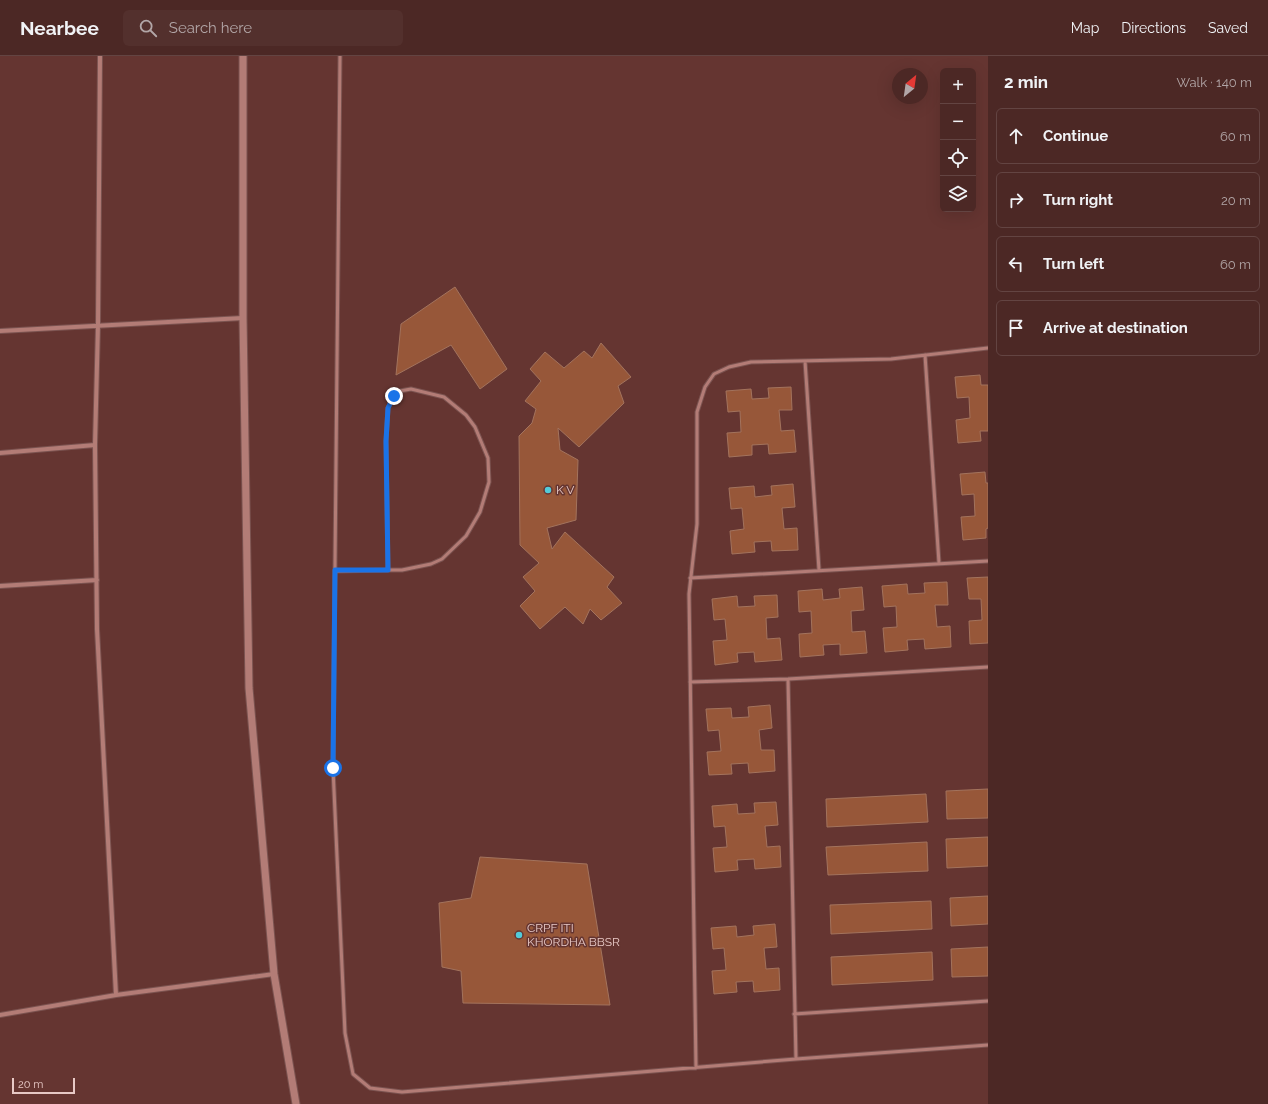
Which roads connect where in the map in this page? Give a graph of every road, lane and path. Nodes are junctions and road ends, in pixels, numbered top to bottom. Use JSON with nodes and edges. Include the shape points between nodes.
{"nodes":[{"id":1,"x":100,"y":56,"type":"edge"},
{"id":2,"x":243,"y":56,"type":"edge"},
{"id":3,"x":340,"y":56,"type":"edge"},
{"id":4,"x":243,"y":318,"type":"junction"},
{"id":5,"x":98,"y":325,"type":"junction"},
{"id":6,"x":0,"y":330,"type":"edge"},
{"id":7,"x":988,"y":348,"type":"edge"},
{"id":8,"x":925,"y":355,"type":"junction"},
{"id":9,"x":805,"y":361,"type":"junction"},
{"id":10,"x":95,"y":445,"type":"junction"},
{"id":11,"x":0,"y":453,"type":"edge"},
{"id":12,"x":988,"y":560,"type":"edge"},
{"id":13,"x":939,"y":563,"type":"junction"},
{"id":14,"x":335,"y":570,"type":"junction"},
{"id":15,"x":388,"y":570,"type":"junction"},
{"id":16,"x":819,"y":570,"type":"junction"},
{"id":17,"x":690,"y":578,"type":"junction"},
{"id":18,"x":97,"y":580,"type":"junction"},
{"id":19,"x":0,"y":586,"type":"edge"},
{"id":20,"x":988,"y":667,"type":"edge"},
{"id":21,"x":788,"y":679,"type":"junction"},
{"id":22,"x":690,"y":682,"type":"junction"},
{"id":23,"x":274,"y":974,"type":"junction"},
{"id":24,"x":116,"y":995,"type":"junction"},
{"id":25,"x":988,"y":1001,"type":"edge"},
{"id":26,"x":794,"y":1014,"type":"junction"},
{"id":27,"x":0,"y":1015,"type":"edge"},
{"id":28,"x":988,"y":1045,"type":"edge"},
{"id":29,"x":796,"y":1059,"type":"junction"},
{"id":30,"x":696,"y":1068,"type":"junction"},
{"id":31,"x":296,"y":1104,"type":"edge"}],
"edges":[{"from":1,"to":5,"type":"street"},
{"from":2,"to":4,"type":"street"},
{"from":3,"to":14,"type":"lane"},
{"from":4,"to":5,"type":"street"},
{"from":4,"to":23,"type":"street","via":[[248,688]]},
{"from":5,"to":6,"type":"street"},
{"from":5,"to":10,"type":"street"},
{"from":7,"to":8,"type":"lane"},
{"from":8,"to":9,"type":"lane","via":[[891,359]]},
{"from":8,"to":13,"type":"lane"},
{"from":9,"to":16,"type":"lane"},
{"from":9,"to":17,"type":"lane","via":[[751,362],[729,367],[714,374],[705,387],[697,412],[697,524]]},
{"from":10,"to":11,"type":"street"},
{"from":10,"to":18,"type":"street"},
{"from":12,"to":13,"type":"lane"},
{"from":13,"to":16,"type":"lane"},
{"from":14,"to":15,"type":"lane"},
{"from":14,"to":30,"type":"lane","via":[[333,768],[345,1033],[353,1074],[370,1088],[402,1092]]},
{"from":15,"to":15,"type":"lane","via":[[430,564],[450,553],[466,536],[480,512],[489,482],[488,458],[475,427],[466,415],[444,397],[411,389],[394,396],[388,408]]},
{"from":16,"to":17,"type":"lane"},
{"from":17,"to":22,"type":"lane"},
{"from":18,"to":19,"type":"street"},
{"from":18,"to":24,"type":"street","via":[[97,629]]},
{"from":20,"to":21,"type":"lane"},
{"from":21,"to":22,"type":"lane"},
{"from":21,"to":26,"type":"lane"},
{"from":22,"to":30,"type":"lane"},
{"from":23,"to":24,"type":"street"},
{"from":23,"to":31,"type":"street"},
{"from":24,"to":27,"type":"street"},
{"from":25,"to":26,"type":"lane"},
{"from":26,"to":29,"type":"lane"},
{"from":28,"to":29,"type":"lane"},
{"from":29,"to":30,"type":"lane"}]}
